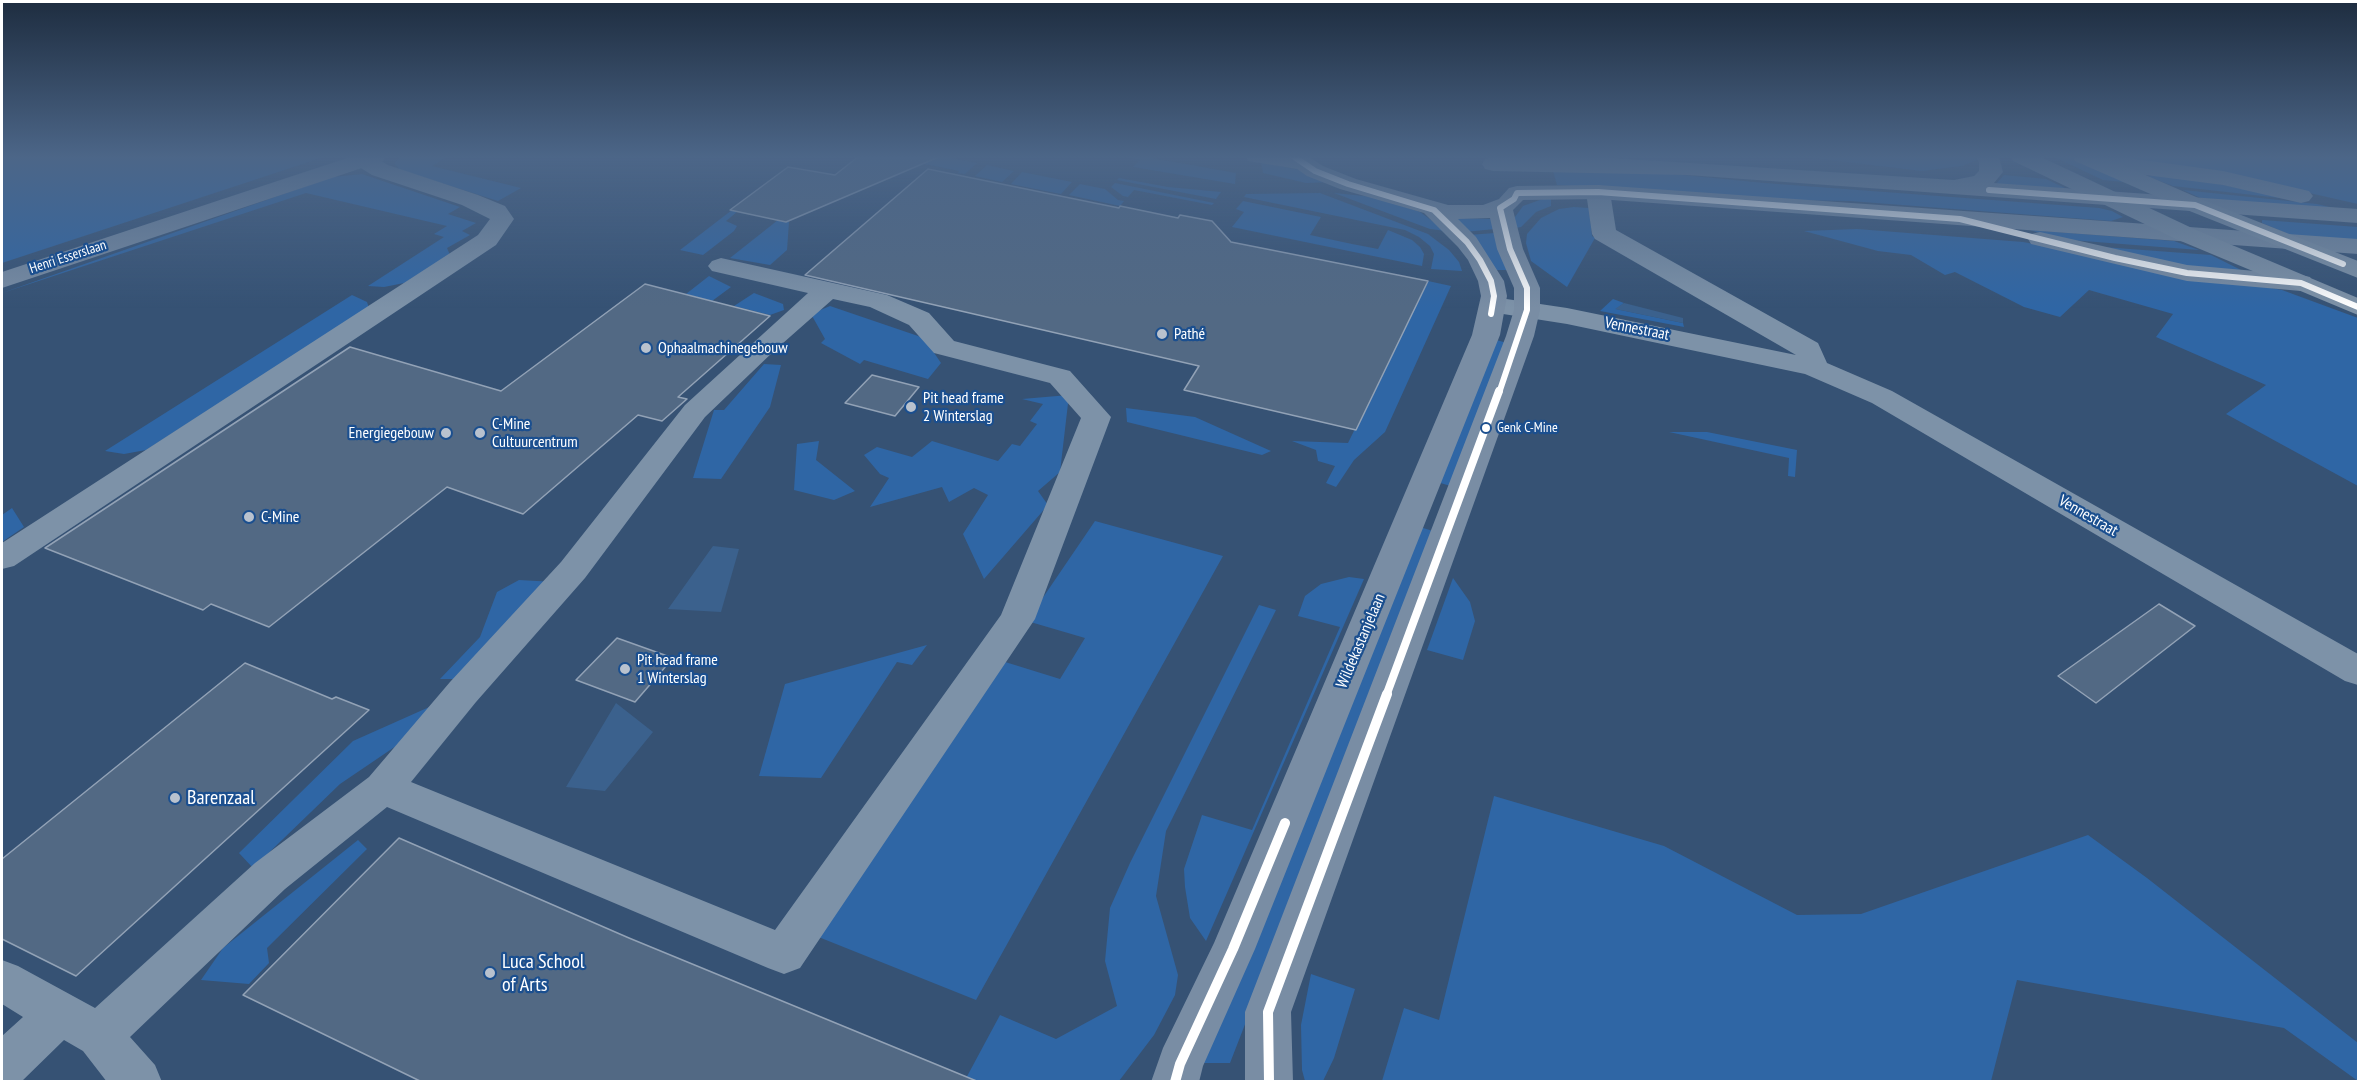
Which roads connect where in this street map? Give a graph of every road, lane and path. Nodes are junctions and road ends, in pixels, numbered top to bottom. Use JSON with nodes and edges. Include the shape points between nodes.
{"nodes":[{"id":1,"x":223,"y":207,"type":"edge"},
{"id":2,"x":486,"y":207,"type":"edge"},
{"id":3,"x":1423,"y":207,"type":"edge"},
{"id":4,"x":1492,"y":207,"type":"edge"},
{"id":5,"x":1509,"y":207,"type":"edge"},
{"id":6,"x":1600,"y":207,"type":"edge"},
{"id":7,"x":1793,"y":207,"type":"edge"},
{"id":8,"x":2126,"y":207,"type":"edge"},
{"id":9,"x":2199,"y":207,"type":"edge"},
{"id":10,"x":2218,"y":207,"type":"edge"},
{"id":11,"x":1434,"y":210,"type":"junction"},
{"id":12,"x":2358,"y":216,"type":"edge"},
{"id":13,"x":1960,"y":219,"type":"junction"},
{"id":14,"x":2185,"y":234,"type":"junction"},
{"id":15,"x":2287,"y":242,"type":"junction"},
{"id":16,"x":2358,"y":248,"type":"edge"},
{"id":17,"x":720,"y":266,"type":"dead end"},
{"id":18,"x":2358,"y":270,"type":"edge"},
{"id":19,"x":2,"y":280,"type":"edge"},
{"id":20,"x":2301,"y":284,"type":"junction"},
{"id":21,"x":828,"y":289,"type":"junction"},
{"id":22,"x":2358,"y":307,"type":"edge"},
{"id":23,"x":1510,"y":308,"type":"junction"},
{"id":24,"x":1815,"y":368,"type":"junction"},
{"id":25,"x":2,"y":558,"type":"edge"},
{"id":26,"x":2358,"y":671,"type":"edge"},
{"id":27,"x":383,"y":788,"type":"junction"},
{"id":28,"x":2,"y":981,"type":"edge"},
{"id":29,"x":80,"y":1024,"type":"junction"},
{"id":30,"x":2,"y":1067,"type":"edge"},
{"id":31,"x":138,"y":1082,"type":"edge"},
{"id":32,"x":1175,"y":1082,"type":"edge"},
{"id":33,"x":1269,"y":1082,"type":"edge"}],
"edges":[{"from":1,"to":19,"type":"street","name":"Henri Esserslaan"},
{"from":2,"to":25,"type":"street","via":[[502,219],[487,240]]},
{"from":3,"to":11,"type":"street"},
{"from":4,"to":11,"type":"street","via":[[1473,214]]},
{"from":5,"to":23,"type":"street","name":"Wildekastanjelaan","via":[[1510,249],[1527,288]]},
{"from":6,"to":24,"type":"street","via":[[1604,234],[1808,349]]},
{"from":7,"to":13,"type":"street"},
{"from":8,"to":14,"type":"highway"},
{"from":9,"to":15,"type":"highway"},
{"from":10,"to":12,"type":"street"},
{"from":11,"to":23,"type":"street","name":"Wildekastanjelaan","via":[[1467,242],[1491,281],[1494,296]]},
{"from":13,"to":14,"type":"street"},
{"from":13,"to":20,"type":"street","via":[[2177,271]]},
{"from":14,"to":15,"type":"street"},
{"from":14,"to":20,"type":"highway"},
{"from":15,"to":16,"type":"street"},
{"from":15,"to":18,"type":"highway"},
{"from":17,"to":21,"type":"street"},
{"from":20,"to":22,"type":"highway"},
{"from":21,"to":27,"type":"street","via":[[695,411],[573,570]]},
{"from":21,"to":27,"type":"street","via":[[878,302],[919,319],[944,347],[1060,377],[1096,417],[1017,619],[784,954]]},
{"from":23,"to":24,"type":"street","name":"Vennestraat","via":[[1751,352]]},
{"from":23,"to":32,"type":"street","name":"Wildekastanjelaan","via":[[1486,335]]},
{"from":23,"to":33,"type":"street","name":"Wildekastanjelaan","via":[[1518,342],[1268,1012]]},
{"from":24,"to":26,"type":"street","name":"Vennestraat","via":[[1882,397]]},
{"from":27,"to":29,"type":"street"},
{"from":28,"to":29,"type":"street"},
{"from":29,"to":30,"type":"street"},
{"from":29,"to":31,"type":"street"}]}
